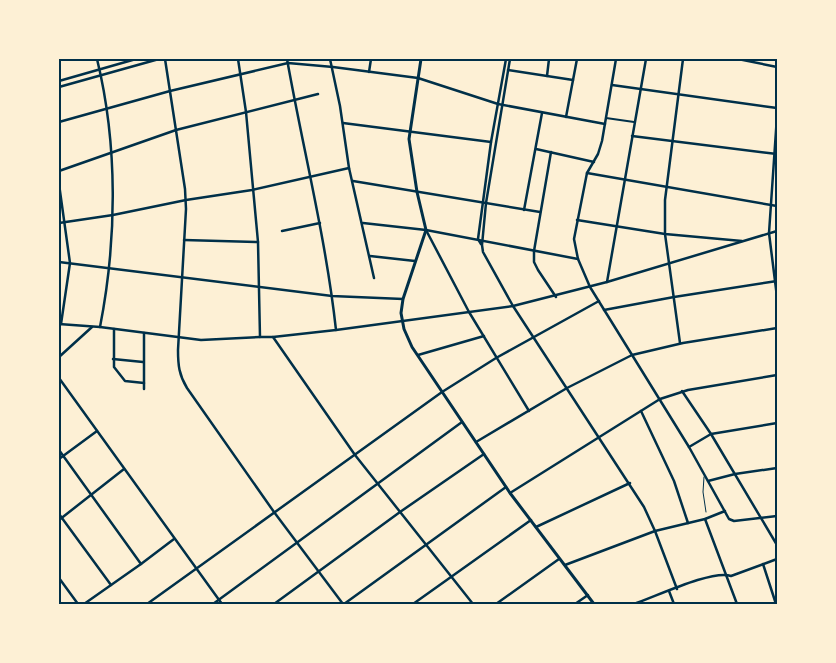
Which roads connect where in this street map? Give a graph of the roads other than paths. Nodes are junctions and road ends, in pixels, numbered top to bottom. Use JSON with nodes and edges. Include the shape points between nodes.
{"nodes":[{"id":1,"x":97,"y":59,"type":"edge"},
{"id":2,"x":136,"y":59,"type":"edge"},
{"id":3,"x":159,"y":59,"type":"edge"},
{"id":4,"x":165,"y":59,"type":"edge"},
{"id":5,"x":238,"y":59,"type":"edge"},
{"id":6,"x":287,"y":59,"type":"edge"},
{"id":7,"x":330,"y":59,"type":"edge"},
{"id":8,"x":371,"y":59,"type":"edge"},
{"id":9,"x":421,"y":59,"type":"edge"},
{"id":10,"x":506,"y":59,"type":"edge"},
{"id":11,"x":510,"y":59,"type":"edge"},
{"id":12,"x":550,"y":59,"type":"edge"},
{"id":13,"x":577,"y":59,"type":"edge"},
{"id":14,"x":616,"y":59,"type":"edge"},
{"id":15,"x":646,"y":59,"type":"edge"},
{"id":16,"x":683,"y":59,"type":"edge"},
{"id":17,"x":738,"y":59,"type":"edge"},
{"id":18,"x":288,"y":63,"type":"junction"},
{"id":19,"x":332,"y":67,"type":"junction"},
{"id":20,"x":777,"y":67,"type":"edge"},
{"id":21,"x":100,"y":70,"type":"junction"},
{"id":22,"x":508,"y":70,"type":"junction"},
{"id":23,"x":369,"y":72,"type":"junction"},
{"id":24,"x":101,"y":75,"type":"junction"},
{"id":25,"x":241,"y":75,"type":"junction"},
{"id":26,"x":547,"y":76,"type":"junction"},
{"id":27,"x":418,"y":78,"type":"junction"},
{"id":28,"x":573,"y":80,"type":"junction"},
{"id":29,"x":59,"y":81,"type":"edge"},
{"id":30,"x":612,"y":85,"type":"junction"},
{"id":31,"x":59,"y":87,"type":"edge"},
{"id":32,"x":640,"y":89,"type":"junction"},
{"id":33,"x":170,"y":91,"type":"junction"},
{"id":34,"x":318,"y":94,"type":"dead end"},
{"id":35,"x":678,"y":95,"type":"junction"},
{"id":36,"x":295,"y":99,"type":"junction"},
{"id":37,"x":498,"y":104,"type":"junction"},
{"id":38,"x":502,"y":105,"type":"junction"},
{"id":39,"x":106,"y":108,"type":"junction"},
{"id":40,"x":777,"y":108,"type":"edge"},
{"id":41,"x":246,"y":112,"type":"junction"},
{"id":42,"x":542,"y":112,"type":"junction"},
{"id":43,"x":777,"y":116,"type":"edge"},
{"id":44,"x":566,"y":117,"type":"junction"},
{"id":45,"x":606,"y":118,"type":"junction"},
{"id":46,"x":59,"y":122,"type":"edge"},
{"id":47,"x":634,"y":122,"type":"junction"},
{"id":48,"x":343,"y":123,"type":"junction"},
{"id":49,"x":605,"y":124,"type":"junction"},
{"id":50,"x":176,"y":130,"type":"junction"},
{"id":51,"x":410,"y":132,"type":"junction"},
{"id":52,"x":632,"y":136,"type":"junction"},
{"id":53,"x":491,"y":142,"type":"junction"},
{"id":54,"x":672,"y":142,"type":"junction"},
{"id":55,"x":536,"y":149,"type":"junction"},
{"id":56,"x":551,"y":152,"type":"junction"},
{"id":57,"x":111,"y":153,"type":"junction"},
{"id":58,"x":776,"y":154,"type":"edge"},
{"id":59,"x":594,"y":162,"type":"junction"},
{"id":60,"x":349,"y":168,"type":"junction"},
{"id":61,"x":59,"y":171,"type":"edge"},
{"id":62,"x":586,"y":173,"type":"junction"},
{"id":63,"x":310,"y":176,"type":"junction"},
{"id":64,"x":625,"y":179,"type":"junction"},
{"id":65,"x":353,"y":181,"type":"junction"},
{"id":66,"x":59,"y":184,"type":"edge"},
{"id":67,"x":667,"y":187,"type":"junction"},
{"id":68,"x":252,"y":190,"type":"junction"},
{"id":69,"x":417,"y":192,"type":"junction"},
{"id":70,"x":186,"y":200,"type":"junction"},
{"id":71,"x":482,"y":203,"type":"junction"},
{"id":72,"x":486,"y":203,"type":"junction"},
{"id":73,"x":770,"y":206,"type":"junction"},
{"id":74,"x":777,"y":206,"type":"edge"},
{"id":75,"x":524,"y":210,"type":"junction"},
{"id":76,"x":540,"y":212,"type":"junction"},
{"id":77,"x":113,"y":215,"type":"junction"},
{"id":78,"x":577,"y":220,"type":"junction"},
{"id":79,"x":65,"y":222,"type":"junction"},
{"id":80,"x":59,"y":223,"type":"edge"},
{"id":81,"x":320,"y":223,"type":"junction"},
{"id":82,"x":363,"y":223,"type":"junction"},
{"id":83,"x":617,"y":225,"type":"junction"},
{"id":84,"x":426,"y":230,"type":"junction"},
{"id":85,"x":282,"y":231,"type":"dead end"},
{"id":86,"x":777,"y":231,"type":"edge"},
{"id":87,"x":769,"y":233,"type":"junction"},
{"id":88,"x":666,"y":234,"type":"junction"},
{"id":89,"x":478,"y":239,"type":"junction"},
{"id":90,"x":184,"y":240,"type":"junction"},
{"id":91,"x":744,"y":241,"type":"junction"},
{"id":92,"x":258,"y":242,"type":"junction"},
{"id":93,"x":482,"y":243,"type":"junction"},
{"id":94,"x":534,"y":251,"type":"junction"},
{"id":95,"x":369,"y":256,"type":"junction"},
{"id":96,"x":578,"y":259,"type":"junction"},
{"id":97,"x":415,"y":261,"type":"junction"},
{"id":98,"x":59,"y":262,"type":"edge"},
{"id":99,"x":70,"y":263,"type":"junction"},
{"id":100,"x":669,"y":264,"type":"junction"},
{"id":101,"x":109,"y":269,"type":"junction"},
{"id":102,"x":181,"y":277,"type":"junction"},
{"id":103,"x":374,"y":278,"type":"dead end"},
{"id":104,"x":776,"y":281,"type":"edge"},
{"id":105,"x":607,"y":282,"type":"junction"},
{"id":106,"x":259,"y":286,"type":"junction"},
{"id":107,"x":590,"y":287,"type":"junction"},
{"id":108,"x":332,"y":296,"type":"junction"},
{"id":109,"x":556,"y":296,"type":"junction"},
{"id":110,"x":674,"y":297,"type":"junction"},
{"id":111,"x":777,"y":297,"type":"edge"},
{"id":112,"x":403,"y":299,"type":"junction"},
{"id":113,"x":598,"y":301,"type":"junction"},
{"id":114,"x":512,"y":306,"type":"junction"},
{"id":115,"x":604,"y":310,"type":"junction"},
{"id":116,"x":469,"y":312,"type":"junction"},
{"id":117,"x":402,"y":321,"type":"junction"},
{"id":118,"x":60,"y":324,"type":"edge"},
{"id":119,"x":92,"y":327,"type":"junction"},
{"id":120,"x":100,"y":327,"type":"junction"},
{"id":121,"x":777,"y":328,"type":"edge"},
{"id":122,"x":114,"y":329,"type":"junction"},
{"id":123,"x":336,"y":330,"type":"junction"},
{"id":124,"x":144,"y":333,"type":"junction"},
{"id":125,"x":484,"y":336,"type":"junction"},
{"id":126,"x":260,"y":337,"type":"junction"},
{"id":127,"x":273,"y":337,"type":"junction"},
{"id":128,"x":533,"y":337,"type":"junction"},
{"id":129,"x":180,"y":338,"type":"junction"},
{"id":130,"x":680,"y":344,"type":"junction"},
{"id":131,"x":632,"y":355,"type":"junction"},
{"id":132,"x":417,"y":356,"type":"junction"},
{"id":133,"x":59,"y":357,"type":"edge"},
{"id":134,"x":113,"y":358,"type":"junction"},
{"id":135,"x":496,"y":358,"type":"junction"},
{"id":136,"x":143,"y":362,"type":"junction"},
{"id":137,"x":777,"y":375,"type":"edge"},
{"id":138,"x":59,"y":378,"type":"edge"},
{"id":139,"x":144,"y":383,"type":"junction"},
{"id":140,"x":567,"y":388,"type":"junction"},
{"id":141,"x":144,"y":389,"type":"dead end"},
{"id":142,"x":682,"y":391,"type":"junction"},
{"id":143,"x":442,"y":392,"type":"junction"},
{"id":144,"x":660,"y":399,"type":"junction"},
{"id":145,"x":529,"y":411,"type":"junction"},
{"id":146,"x":641,"y":411,"type":"junction"},
{"id":147,"x":462,"y":422,"type":"junction"},
{"id":148,"x":777,"y":423,"type":"edge"},
{"id":149,"x":97,"y":431,"type":"junction"},
{"id":150,"x":711,"y":434,"type":"junction"},
{"id":151,"x":600,"y":437,"type":"junction"},
{"id":152,"x":476,"y":442,"type":"junction"},
{"id":153,"x":689,"y":447,"type":"junction"},
{"id":154,"x":59,"y":450,"type":"edge"},
{"id":155,"x":355,"y":454,"type":"junction"},
{"id":156,"x":484,"y":454,"type":"junction"},
{"id":157,"x":63,"y":456,"type":"junction"},
{"id":158,"x":59,"y":458,"type":"edge"},
{"id":159,"x":777,"y":468,"type":"edge"},
{"id":160,"x":124,"y":470,"type":"junction"},
{"id":161,"x":704,"y":474,"type":"junction"},
{"id":162,"x":735,"y":474,"type":"junction"},
{"id":163,"x":708,"y":481,"type":"junction"},
{"id":164,"x":630,"y":482,"type":"junction"},
{"id":165,"x":378,"y":484,"type":"junction"},
{"id":166,"x":506,"y":487,"type":"junction"},
{"id":167,"x":510,"y":493,"type":"junction"},
{"id":168,"x":91,"y":495,"type":"junction"},
{"id":169,"x":725,"y":511,"type":"junction"},
{"id":170,"x":274,"y":512,"type":"junction"},
{"id":171,"x":400,"y":512,"type":"junction"},
{"id":172,"x":706,"y":512,"type":"dead end"},
{"id":173,"x":59,"y":514,"type":"edge"},
{"id":174,"x":777,"y":516,"type":"edge"},
{"id":175,"x":761,"y":518,"type":"junction"},
{"id":176,"x":60,"y":519,"type":"edge"},
{"id":177,"x":705,"y":519,"type":"junction"},
{"id":178,"x":531,"y":520,"type":"junction"},
{"id":179,"x":688,"y":523,"type":"junction"},
{"id":180,"x":536,"y":527,"type":"junction"},
{"id":181,"x":655,"y":531,"type":"junction"},
{"id":182,"x":174,"y":539,"type":"junction"},
{"id":183,"x":297,"y":543,"type":"junction"},
{"id":184,"x":426,"y":545,"type":"junction"},
{"id":185,"x":777,"y":545,"type":"edge"},
{"id":186,"x":560,"y":558,"type":"junction"},
{"id":187,"x":777,"y":559,"type":"edge"},
{"id":188,"x":141,"y":564,"type":"junction"},
{"id":189,"x":763,"y":564,"type":"junction"},
{"id":190,"x":565,"y":565,"type":"junction"},
{"id":191,"x":196,"y":569,"type":"junction"},
{"id":192,"x":319,"y":572,"type":"junction"},
{"id":193,"x":725,"y":574,"type":"junction"},
{"id":194,"x":452,"y":576,"type":"junction"},
{"id":195,"x":59,"y":578,"type":"edge"},
{"id":196,"x":111,"y":585,"type":"junction"},
{"id":197,"x":677,"y":589,"type":"junction"},
{"id":198,"x":669,"y":592,"type":"junction"},
{"id":199,"x":588,"y":595,"type":"junction"},
{"id":200,"x":219,"y":600,"type":"junction"},
{"id":201,"x":78,"y":604,"type":"edge"},
{"id":202,"x":84,"y":604,"type":"edge"},
{"id":203,"x":147,"y":604,"type":"edge"},
{"id":204,"x":213,"y":604,"type":"edge"},
{"id":205,"x":222,"y":604,"type":"edge"},
{"id":206,"x":274,"y":604,"type":"edge"},
{"id":207,"x":343,"y":604,"type":"edge"},
{"id":208,"x":413,"y":604,"type":"edge"},
{"id":209,"x":473,"y":604,"type":"edge"},
{"id":210,"x":496,"y":604,"type":"edge"},
{"id":211,"x":575,"y":604,"type":"edge"},
{"id":212,"x":594,"y":604,"type":"edge"},
{"id":213,"x":634,"y":604,"type":"edge"},
{"id":214,"x":674,"y":604,"type":"edge"},
{"id":215,"x":737,"y":604,"type":"edge"},
{"id":216,"x":776,"y":604,"type":"edge"}],
"edges":[{"from":1,"to":21,"type":"street"},
{"from":2,"to":21,"type":"street"},
{"from":3,"to":24,"type":"street"},
{"from":4,"to":33,"type":"street"},
{"from":5,"to":25,"type":"street"},
{"from":6,"to":18,"type":"street"},
{"from":7,"to":19,"type":"street"},
{"from":8,"to":23,"type":"street"},
{"from":9,"to":27,"type":"main road"},
{"from":10,"to":37,"type":"street"},
{"from":11,"to":22,"type":"street"},
{"from":12,"to":26,"type":"street"},
{"from":13,"to":28,"type":"street"},
{"from":14,"to":30,"type":"street"},
{"from":15,"to":32,"type":"street"},
{"from":16,"to":35,"type":"street"},
{"from":17,"to":20,"type":"street"},
{"from":18,"to":19,"type":"street"},
{"from":18,"to":25,"type":"street"},
{"from":18,"to":36,"type":"street"},
{"from":19,"to":23,"type":"street"},
{"from":19,"to":48,"type":"street"},
{"from":21,"to":24,"type":"street"},
{"from":21,"to":29,"type":"street"},
{"from":22,"to":26,"type":"street"},
{"from":22,"to":38,"type":"street"},
{"from":23,"to":27,"type":"street"},
{"from":24,"to":31,"type":"street"},
{"from":24,"to":39,"type":"street"},
{"from":25,"to":33,"type":"street"},
{"from":25,"to":41,"type":"street"},
{"from":26,"to":28,"type":"street"},
{"from":27,"to":37,"type":"street"},
{"from":27,"to":51,"type":"main road"},
{"from":28,"to":44,"type":"street"},
{"from":30,"to":32,"type":"street"},
{"from":30,"to":45,"type":"street"},
{"from":32,"to":35,"type":"street"},
{"from":32,"to":47,"type":"street"},
{"from":33,"to":39,"type":"street"},
{"from":33,"to":50,"type":"street"},
{"from":34,"to":36,"type":"street"},
{"from":35,"to":40,"type":"street"},
{"from":35,"to":54,"type":"street"},
{"from":36,"to":41,"type":"street"},
{"from":36,"to":63,"type":"street"},
{"from":37,"to":38,"type":"street"},
{"from":37,"to":53,"type":"street"},
{"from":38,"to":42,"type":"street"},
{"from":38,"to":72,"type":"street"},
{"from":39,"to":46,"type":"street"},
{"from":39,"to":57,"type":"street"},
{"from":41,"to":50,"type":"street"},
{"from":41,"to":68,"type":"street"},
{"from":42,"to":44,"type":"street"},
{"from":42,"to":55,"type":"street"},
{"from":43,"to":58,"type":"street"},
{"from":44,"to":49,"type":"street"},
{"from":45,"to":47,"type":"street"},
{"from":45,"to":49,"type":"street"},
{"from":47,"to":52,"type":"street"},
{"from":48,"to":51,"type":"street"},
{"from":48,"to":60,"type":"street"},
{"from":49,"to":59,"type":"street"},
{"from":50,"to":57,"type":"street"},
{"from":50,"to":70,"type":"street"},
{"from":51,"to":53,"type":"street"},
{"from":51,"to":69,"type":"main road"},
{"from":52,"to":54,"type":"street"},
{"from":52,"to":64,"type":"street"},
{"from":53,"to":71,"type":"street"},
{"from":54,"to":58,"type":"street"},
{"from":54,"to":67,"type":"street"},
{"from":55,"to":56,"type":"street"},
{"from":55,"to":75,"type":"street"},
{"from":56,"to":59,"type":"street"},
{"from":56,"to":76,"type":"street"},
{"from":57,"to":61,"type":"street"},
{"from":57,"to":77,"type":"street"},
{"from":58,"to":73,"type":"street"},
{"from":59,"to":62,"type":"street"},
{"from":60,"to":63,"type":"street"},
{"from":60,"to":65,"type":"street"},
{"from":62,"to":64,"type":"street"},
{"from":62,"to":78,"type":"street"},
{"from":63,"to":68,"type":"street"},
{"from":63,"to":81,"type":"street"},
{"from":64,"to":67,"type":"street"},
{"from":64,"to":83,"type":"street"},
{"from":65,"to":69,"type":"street"},
{"from":65,"to":82,"type":"street"},
{"from":66,"to":79,"type":"street"},
{"from":67,"to":73,"type":"street"},
{"from":67,"to":88,"type":"street"},
{"from":68,"to":70,"type":"street"},
{"from":68,"to":92,"type":"street"},
{"from":69,"to":71,"type":"street"},
{"from":69,"to":84,"type":"main road"},
{"from":70,"to":77,"type":"street"},
{"from":70,"to":90,"type":"street"},
{"from":71,"to":72,"type":"street"},
{"from":71,"to":89,"type":"street"},
{"from":72,"to":75,"type":"street"},
{"from":72,"to":93,"type":"street"},
{"from":73,"to":74,"type":"street"},
{"from":73,"to":87,"type":"street"},
{"from":75,"to":76,"type":"street"},
{"from":76,"to":94,"type":"street"},
{"from":77,"to":79,"type":"street"},
{"from":77,"to":101,"type":"street"},
{"from":78,"to":83,"type":"street"},
{"from":78,"to":96,"type":"street","via":[[574,239]]},
{"from":79,"to":80,"type":"street"},
{"from":79,"to":99,"type":"street"},
{"from":81,"to":85,"type":"street"},
{"from":81,"to":108,"type":"street"},
{"from":82,"to":84,"type":"street"},
{"from":82,"to":95,"type":"street"},
{"from":83,"to":88,"type":"street"},
{"from":83,"to":105,"type":"street"},
{"from":84,"to":89,"type":"street"},
{"from":84,"to":97,"type":"main road"},
{"from":84,"to":116,"type":"street"},
{"from":86,"to":87,"type":"street"},
{"from":87,"to":91,"type":"street"},
{"from":87,"to":104,"type":"street"},
{"from":88,"to":91,"type":"street"},
{"from":88,"to":100,"type":"street"},
{"from":89,"to":93,"type":"street"},
{"from":90,"to":92,"type":"street"},
{"from":90,"to":102,"type":"street"},
{"from":91,"to":100,"type":"street"},
{"from":92,"to":106,"type":"street"},
{"from":93,"to":94,"type":"street"},
{"from":93,"to":114,"type":"street","via":[[485,258]]},
{"from":94,"to":96,"type":"street"},
{"from":94,"to":109,"type":"street","via":[[534,262]]},
{"from":95,"to":97,"type":"street"},
{"from":95,"to":103,"type":"street"},
{"from":96,"to":107,"type":"street"},
{"from":97,"to":112,"type":"main road"},
{"from":98,"to":99,"type":"street"},
{"from":99,"to":101,"type":"street"},
{"from":99,"to":118,"type":"street"},
{"from":100,"to":105,"type":"street"},
{"from":100,"to":110,"type":"street"},
{"from":101,"to":102,"type":"street"},
{"from":101,"to":120,"type":"street"},
{"from":102,"to":106,"type":"street"},
{"from":102,"to":129,"type":"street"},
{"from":104,"to":110,"type":"street"},
{"from":104,"to":111,"type":"street"},
{"from":105,"to":107,"type":"street"},
{"from":106,"to":108,"type":"street"},
{"from":106,"to":126,"type":"street"},
{"from":107,"to":109,"type":"street"},
{"from":107,"to":113,"type":"street"},
{"from":108,"to":112,"type":"street"},
{"from":108,"to":123,"type":"street"},
{"from":109,"to":114,"type":"street"},
{"from":110,"to":115,"type":"street"},
{"from":110,"to":130,"type":"street"},
{"from":112,"to":117,"type":"main road"},
{"from":113,"to":115,"type":"street"},
{"from":113,"to":128,"type":"street"},
{"from":114,"to":116,"type":"street"},
{"from":114,"to":128,"type":"street"},
{"from":115,"to":131,"type":"street"},
{"from":116,"to":117,"type":"street"},
{"from":116,"to":125,"type":"street"},
{"from":117,"to":123,"type":"street"},
{"from":117,"to":132,"type":"main road"},
{"from":118,"to":119,"type":"street"},
{"from":119,"to":120,"type":"street"},
{"from":119,"to":133,"type":"street"},
{"from":120,"to":122,"type":"street"},
{"from":121,"to":130,"type":"street"},
{"from":122,"to":124,"type":"street"},
{"from":122,"to":134,"type":"street"},
{"from":123,"to":127,"type":"street"},
{"from":124,"to":129,"type":"street"},
{"from":124,"to":136,"type":"street"},
{"from":125,"to":132,"type":"street"},
{"from":125,"to":135,"type":"street"},
{"from":126,"to":127,"type":"street"},
{"from":126,"to":129,"type":"street"},
{"from":127,"to":155,"type":"street"},
{"from":128,"to":135,"type":"street"},
{"from":128,"to":140,"type":"street"},
{"from":129,"to":170,"type":"street","via":[[178,367],[186,388]]},
{"from":130,"to":131,"type":"street"},
{"from":131,"to":140,"type":"street"},
{"from":131,"to":144,"type":"street"},
{"from":132,"to":143,"type":"main road"},
{"from":134,"to":136,"type":"street"},
{"from":134,"to":139,"type":"street","via":[[114,370],[126,382]]},
{"from":135,"to":143,"type":"street"},
{"from":135,"to":145,"type":"street"},
{"from":136,"to":139,"type":"street"},
{"from":137,"to":142,"type":"street"},
{"from":138,"to":149,"type":"street"},
{"from":139,"to":141,"type":"street"},
{"from":140,"to":145,"type":"street"},
{"from":140,"to":151,"type":"street"},
{"from":142,"to":144,"type":"street"},
{"from":142,"to":150,"type":"street"},
{"from":143,"to":147,"type":"main road"},
{"from":143,"to":155,"type":"street"},
{"from":144,"to":146,"type":"street"},
{"from":144,"to":153,"type":"street"},
{"from":145,"to":152,"type":"street"},
{"from":146,"to":151,"type":"street"},
{"from":146,"to":179,"type":"street","via":[[674,482]]},
{"from":147,"to":152,"type":"main road"},
{"from":147,"to":165,"type":"street"},
{"from":148,"to":150,"type":"street"},
{"from":149,"to":157,"type":"street"},
{"from":149,"to":160,"type":"street"},
{"from":150,"to":153,"type":"street"},
{"from":150,"to":162,"type":"street"},
{"from":151,"to":164,"type":"street"},
{"from":151,"to":167,"type":"street"},
{"from":152,"to":156,"type":"main road"},
{"from":153,"to":161,"type":"street"},
{"from":154,"to":157,"type":"street"},
{"from":155,"to":165,"type":"street"},
{"from":155,"to":170,"type":"street"},
{"from":156,"to":166,"type":"main road"},
{"from":156,"to":171,"type":"street"},
{"from":157,"to":158,"type":"street"},
{"from":157,"to":168,"type":"street"},
{"from":159,"to":162,"type":"street"},
{"from":160,"to":168,"type":"street"},
{"from":160,"to":182,"type":"street"},
{"from":161,"to":163,"type":"street"},
{"from":161,"to":172,"type":"lane"},
{"from":162,"to":163,"type":"street"},
{"from":162,"to":175,"type":"street"},
{"from":163,"to":169,"type":"street"},
{"from":164,"to":180,"type":"street"},
{"from":164,"to":181,"type":"street"},
{"from":165,"to":171,"type":"street"},
{"from":165,"to":183,"type":"street"},
{"from":166,"to":167,"type":"main road"},
{"from":166,"to":184,"type":"street"},
{"from":167,"to":178,"type":"main road"},
{"from":168,"to":176,"type":"street"},
{"from":168,"to":188,"type":"street"},
{"from":169,"to":175,"type":"street","via":[[734,521]]},
{"from":169,"to":177,"type":"street"},
{"from":170,"to":183,"type":"street"},
{"from":170,"to":191,"type":"street"},
{"from":171,"to":184,"type":"street"},
{"from":171,"to":192,"type":"street"},
{"from":173,"to":176,"type":"street"},
{"from":174,"to":175,"type":"street"},
{"from":175,"to":185,"type":"street"},
{"from":176,"to":196,"type":"street"},
{"from":177,"to":179,"type":"street"},
{"from":177,"to":193,"type":"street"},
{"from":178,"to":180,"type":"main road"},
{"from":178,"to":194,"type":"street"},
{"from":179,"to":181,"type":"street"},
{"from":180,"to":186,"type":"main road"},
{"from":181,"to":190,"type":"street"},
{"from":181,"to":197,"type":"street"},
{"from":182,"to":188,"type":"street"},
{"from":182,"to":191,"type":"street"},
{"from":183,"to":192,"type":"street"},
{"from":183,"to":200,"type":"street"},
{"from":184,"to":194,"type":"street"},
{"from":184,"to":207,"type":"street"},
{"from":186,"to":190,"type":"main road"},
{"from":186,"to":210,"type":"street"},
{"from":187,"to":189,"type":"street"},
{"from":188,"to":196,"type":"street"},
{"from":189,"to":193,"type":"street","via":[[731,576]]},
{"from":189,"to":216,"type":"street"},
{"from":190,"to":199,"type":"main road"},
{"from":191,"to":200,"type":"street"},
{"from":191,"to":203,"type":"street"},
{"from":192,"to":206,"type":"street"},
{"from":192,"to":207,"type":"street"},
{"from":193,"to":197,"type":"street","via":[[710,575]]},
{"from":193,"to":215,"type":"street"},
{"from":194,"to":208,"type":"street"},
{"from":194,"to":209,"type":"street"},
{"from":195,"to":201,"type":"street"},
{"from":196,"to":202,"type":"street"},
{"from":197,"to":198,"type":"street"},
{"from":198,"to":213,"type":"street"},
{"from":198,"to":214,"type":"street"},
{"from":199,"to":211,"type":"street"},
{"from":199,"to":212,"type":"main road"},
{"from":200,"to":204,"type":"street"},
{"from":200,"to":205,"type":"street"}]}
